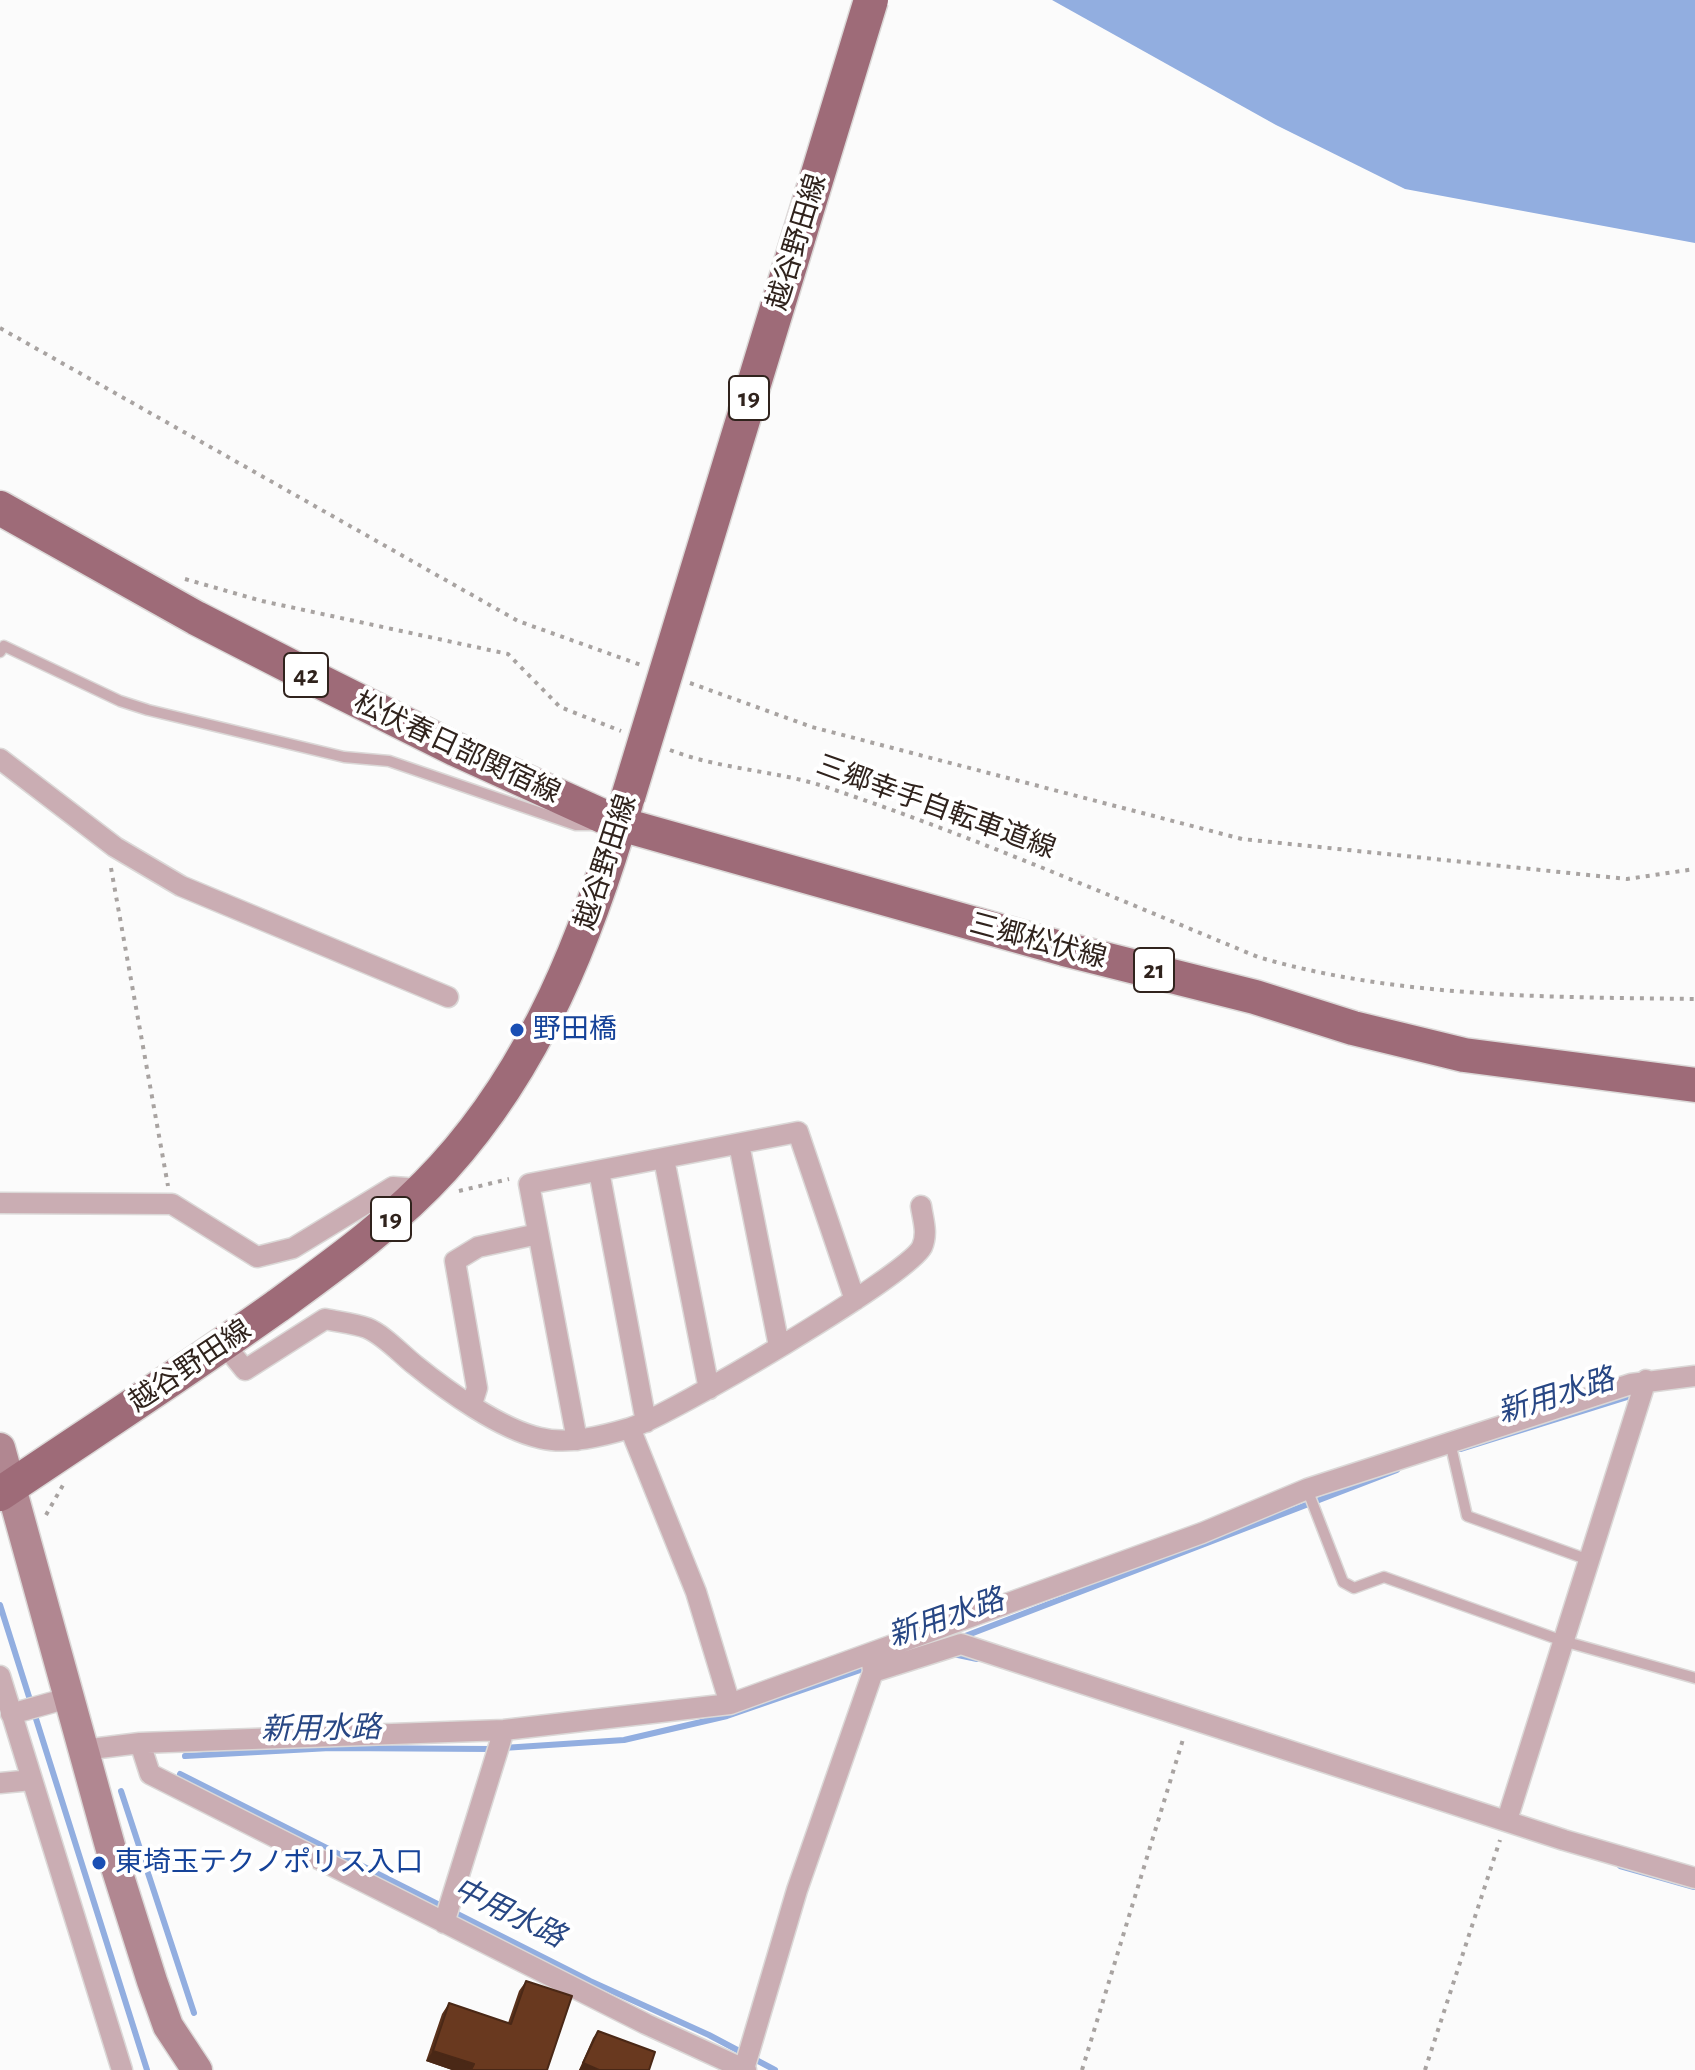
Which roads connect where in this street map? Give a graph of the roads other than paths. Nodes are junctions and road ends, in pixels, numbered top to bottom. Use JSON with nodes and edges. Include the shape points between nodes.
{"nodes":[{"id":1,"x":871,"y":0,"type":"edge"},
{"id":2,"x":0,"y":508,"type":"edge"},
{"id":3,"x":0,"y":652,"type":"edge"},
{"id":4,"x":0,"y":759,"type":"edge"},
{"id":5,"x":624,"y":810,"type":"junction"},
{"id":6,"x":448,"y":997,"type":"dead end"},
{"id":7,"x":1695,"y":1085,"type":"edge"},
{"id":8,"x":739,"y":1144,"type":"junction"},
{"id":9,"x":664,"y":1159,"type":"junction"},
{"id":10,"x":599,"y":1171,"type":"junction"},
{"id":11,"x":417,"y":1195,"type":"junction"},
{"id":12,"x":0,"y":1203,"type":"edge"},
{"id":13,"x":921,"y":1206,"type":"dead end"},
{"id":14,"x":538,"y":1234,"type":"junction"},
{"id":15,"x":855,"y":1300,"type":"junction"},
{"id":16,"x":224,"y":1344,"type":"junction"},
{"id":17,"x":779,"y":1346,"type":"junction"},
{"id":18,"x":1695,"y":1376,"type":"edge"},
{"id":19,"x":1646,"y":1380,"type":"junction"},
{"id":20,"x":709,"y":1389,"type":"junction"},
{"id":21,"x":472,"y":1404,"type":"junction"},
{"id":22,"x":638,"y":1425,"type":"junction"},
{"id":23,"x":577,"y":1440,"type":"junction"},
{"id":24,"x":1450,"y":1442,"type":"junction"},
{"id":25,"x":0,"y":1448,"type":"edge"},
{"id":26,"x":6,"y":1489,"type":"edge"},
{"id":27,"x":1307,"y":1489,"type":"junction"},
{"id":28,"x":1589,"y":1560,"type":"junction"},
{"id":29,"x":1563,"y":1641,"type":"junction"},
{"id":30,"x":872,"y":1662,"type":"junction"},
{"id":31,"x":0,"y":1676,"type":"edge"},
{"id":32,"x":1695,"y":1678,"type":"edge"},
{"id":33,"x":60,"y":1700,"type":"junction"},
{"id":34,"x":730,"y":1704,"type":"junction"},
{"id":35,"x":17,"y":1712,"type":"junction"},
{"id":36,"x":504,"y":1730,"type":"junction"},
{"id":37,"x":140,"y":1743,"type":"junction"},
{"id":38,"x":83,"y":1750,"type":"junction"},
{"id":39,"x":32,"y":1780,"type":"junction"},
{"id":40,"x":0,"y":1783,"type":"edge"},
{"id":41,"x":1507,"y":1820,"type":"junction"},
{"id":42,"x":1695,"y":1878,"type":"edge"},
{"id":43,"x":444,"y":1923,"type":"junction"},
{"id":44,"x":122,"y":2070,"type":"edge"},
{"id":45,"x":197,"y":2070,"type":"edge"},
{"id":46,"x":745,"y":2070,"type":"edge"}],
"edges":[{"from":1,"to":5,"type":"main road","name":"越谷野田線","number":"19","bridge":true},
{"from":2,"to":5,"type":"main road","name":"松伏春日部関宿線","number":"42","via":[[196,618],[455,749]]},
{"from":3,"to":5,"type":"lane","via":[[4,646],[148,710],[344,757],[389,761],[576,825]]},
{"from":4,"to":6,"type":"street","via":[[115,847],[181,886]]},
{"from":5,"to":7,"type":"main road","name":"三郷松伏線","number":"21","via":[[1049,945],[1255,997],[1353,1028],[1464,1055]]},
{"from":5,"to":11,"type":"main road","name":"越谷野田線","number":"19","via":[[556,999],[496,1101]]},
{"from":8,"to":9,"type":"street"},
{"from":8,"to":15,"type":"street","via":[[798,1132]]},
{"from":8,"to":17,"type":"street"},
{"from":9,"to":10,"type":"street"},
{"from":9,"to":20,"type":"street"},
{"from":10,"to":14,"type":"street","via":[[529,1184]]},
{"from":10,"to":22,"type":"street"},
{"from":11,"to":12,"type":"street","via":[[393,1187],[293,1248],[257,1257],[172,1204]]},
{"from":11,"to":16,"type":"main road","name":"越谷野田線","number":"19","via":[[376,1233]]},
{"from":13,"to":15,"type":"street","via":[[926,1235],[921,1249]]},
{"from":14,"to":21,"type":"street","via":[[478,1247],[455,1261],[477,1388]]},
{"from":14,"to":23,"type":"street"},
{"from":15,"to":17,"type":"street"},
{"from":16,"to":21,"type":"street","via":[[245,1370],[325,1319],[369,1329]]},
{"from":16,"to":26,"type":"main road","name":"越谷野田線","number":"19"},
{"from":17,"to":20,"type":"street"},
{"from":18,"to":19,"type":"street"},
{"from":19,"to":24,"type":"street"},
{"from":19,"to":28,"type":"street"},
{"from":20,"to":22,"type":"street"},
{"from":21,"to":23,"type":"street","via":[[542,1439]]},
{"from":22,"to":23,"type":"street"},
{"from":22,"to":34,"type":"street","via":[[643,1453],[696,1592]]},
{"from":24,"to":27,"type":"street"},
{"from":24,"to":28,"type":"lane","via":[[1467,1516]]},
{"from":25,"to":26,"type":"street"},
{"from":26,"to":33,"type":"street"},
{"from":27,"to":29,"type":"lane","via":[[1343,1582],[1354,1588],[1384,1577]]},
{"from":27,"to":30,"type":"street"},
{"from":28,"to":29,"type":"street"},
{"from":29,"to":32,"type":"lane"},
{"from":29,"to":41,"type":"street"},
{"from":30,"to":34,"type":"street"},
{"from":30,"to":41,"type":"street","via":[[961,1644]]},
{"from":30,"to":46,"type":"street"},
{"from":31,"to":35,"type":"street"},
{"from":33,"to":35,"type":"street"},
{"from":33,"to":38,"type":"street"},
{"from":34,"to":36,"type":"street"},
{"from":35,"to":39,"type":"street"},
{"from":36,"to":37,"type":"street"},
{"from":36,"to":43,"type":"street"},
{"from":37,"to":38,"type":"street"},
{"from":37,"to":43,"type":"street","via":[[150,1774]]},
{"from":38,"to":45,"type":"street","via":[[168,2026]]},
{"from":39,"to":40,"type":"street"},
{"from":39,"to":44,"type":"street"},
{"from":41,"to":42,"type":"street"},
{"from":43,"to":46,"type":"street"}]}
